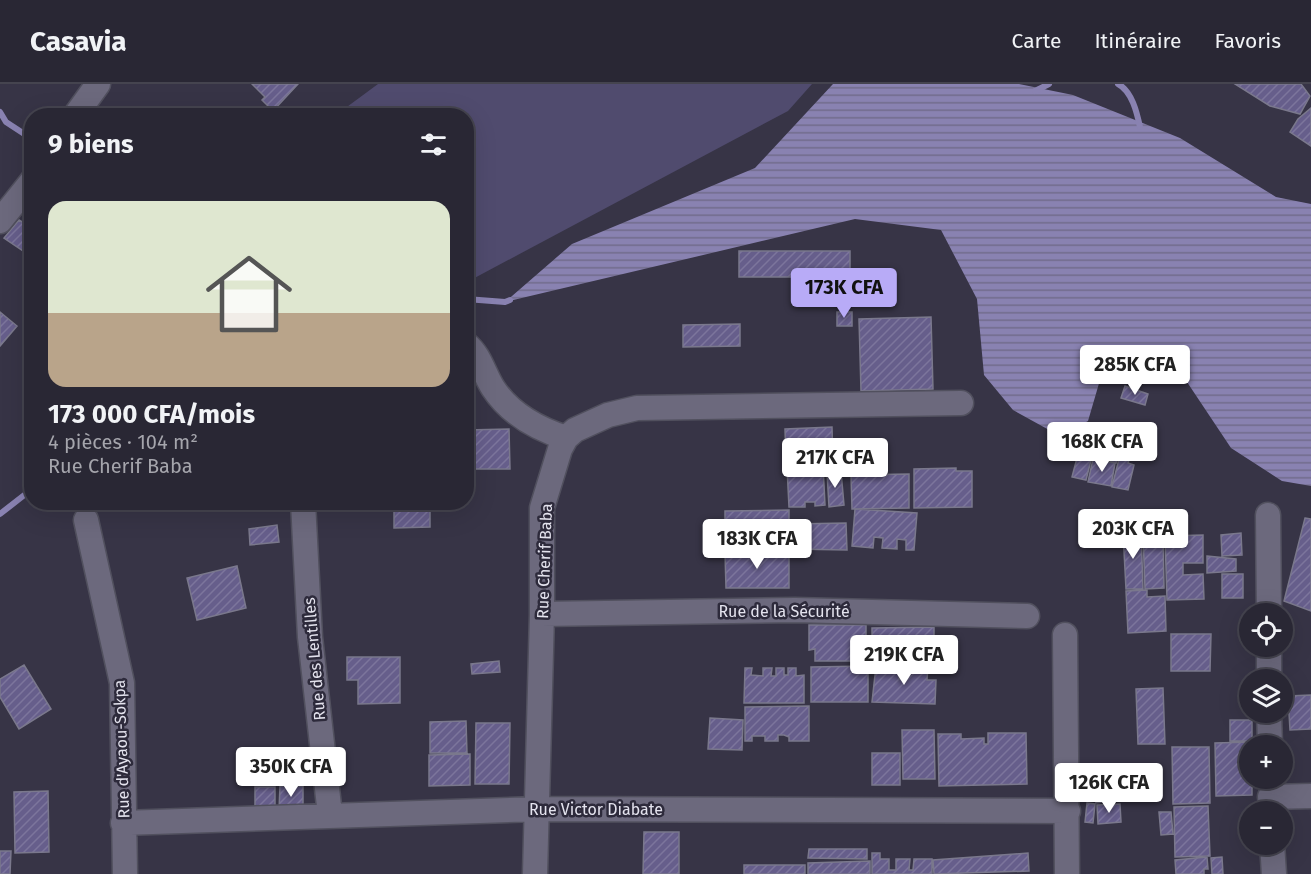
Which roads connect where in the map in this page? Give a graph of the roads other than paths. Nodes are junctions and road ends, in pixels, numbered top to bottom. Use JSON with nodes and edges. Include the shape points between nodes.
{"nodes":[{"id":1,"x":98,"y":84,"type":"edge"},
{"id":2,"x":81,"y":108,"type":"edge"},
{"id":3,"x":24,"y":191,"type":"edge"},
{"id":4,"x":0,"y":221,"type":"edge"},
{"id":5,"x":474,"y":352,"type":"edge"},
{"id":6,"x":961,"y":403,"type":"dead end"},
{"id":7,"x":566,"y":438,"type":"junction"},
{"id":8,"x":303,"y":510,"type":"edge"},
{"id":9,"x":1268,"y":515,"type":"dead end"},
{"id":10,"x":86,"y":520,"type":"dead end"},
{"id":11,"x":1269,"y":603,"type":"edge"},
{"id":12,"x":542,"y":614,"type":"junction"},
{"id":13,"x":1027,"y":616,"type":"dead end"},
{"id":14,"x":1065,"y":635,"type":"dead end"},
{"id":15,"x":1270,"y":796,"type":"edge"},
{"id":16,"x":1311,"y":796,"type":"edge"},
{"id":17,"x":537,"y":808,"type":"junction"},
{"id":18,"x":1068,"y":811,"type":"junction"},
{"id":19,"x":330,"y":815,"type":"junction"},
{"id":20,"x":123,"y":823,"type":"junction"},
{"id":21,"x":1273,"y":855,"type":"edge"},
{"id":22,"x":124,"y":874,"type":"edge"},
{"id":23,"x":535,"y":874,"type":"edge"},
{"id":24,"x":1067,"y":874,"type":"edge"},
{"id":25,"x":1274,"y":874,"type":"edge"}],
"edges":[{"from":1,"to":2,"type":"street"},
{"from":3,"to":4,"type":"street"},
{"from":5,"to":7,"type":"street","via":[[493,389],[510,408],[530,423]]},
{"from":6,"to":7,"type":"street","via":[[637,408],[608,415]]},
{"from":7,"to":12,"type":"street","name":"Rue Cherif Baba","via":[[542,508]]},
{"from":8,"to":19,"type":"street","name":"Rue des Lentilles","via":[[310,637]]},
{"from":9,"to":11,"type":"street"},
{"from":10,"to":20,"type":"street","name":"Rue d'Ayaou-Sokpa","via":[[122,683]]},
{"from":12,"to":13,"type":"street","name":"Rue de la Sécurité","via":[[795,609]]},
{"from":12,"to":17,"type":"street","name":"Rue Cherif Baba"},
{"from":14,"to":18,"type":"street"},
{"from":15,"to":16,"type":"street"},
{"from":17,"to":18,"type":"street","name":"Rue Victor Diabate"},
{"from":17,"to":19,"type":"street","name":"Rue Victor Diabate"},
{"from":17,"to":23,"type":"street","name":"Rue Cherif Baba"},
{"from":18,"to":24,"type":"street"},
{"from":19,"to":20,"type":"street","name":"Rue Victor Diabate"},
{"from":20,"to":22,"type":"street","name":"Rue d'Ayaou-Sokpa"},
{"from":21,"to":25,"type":"street"}]}
